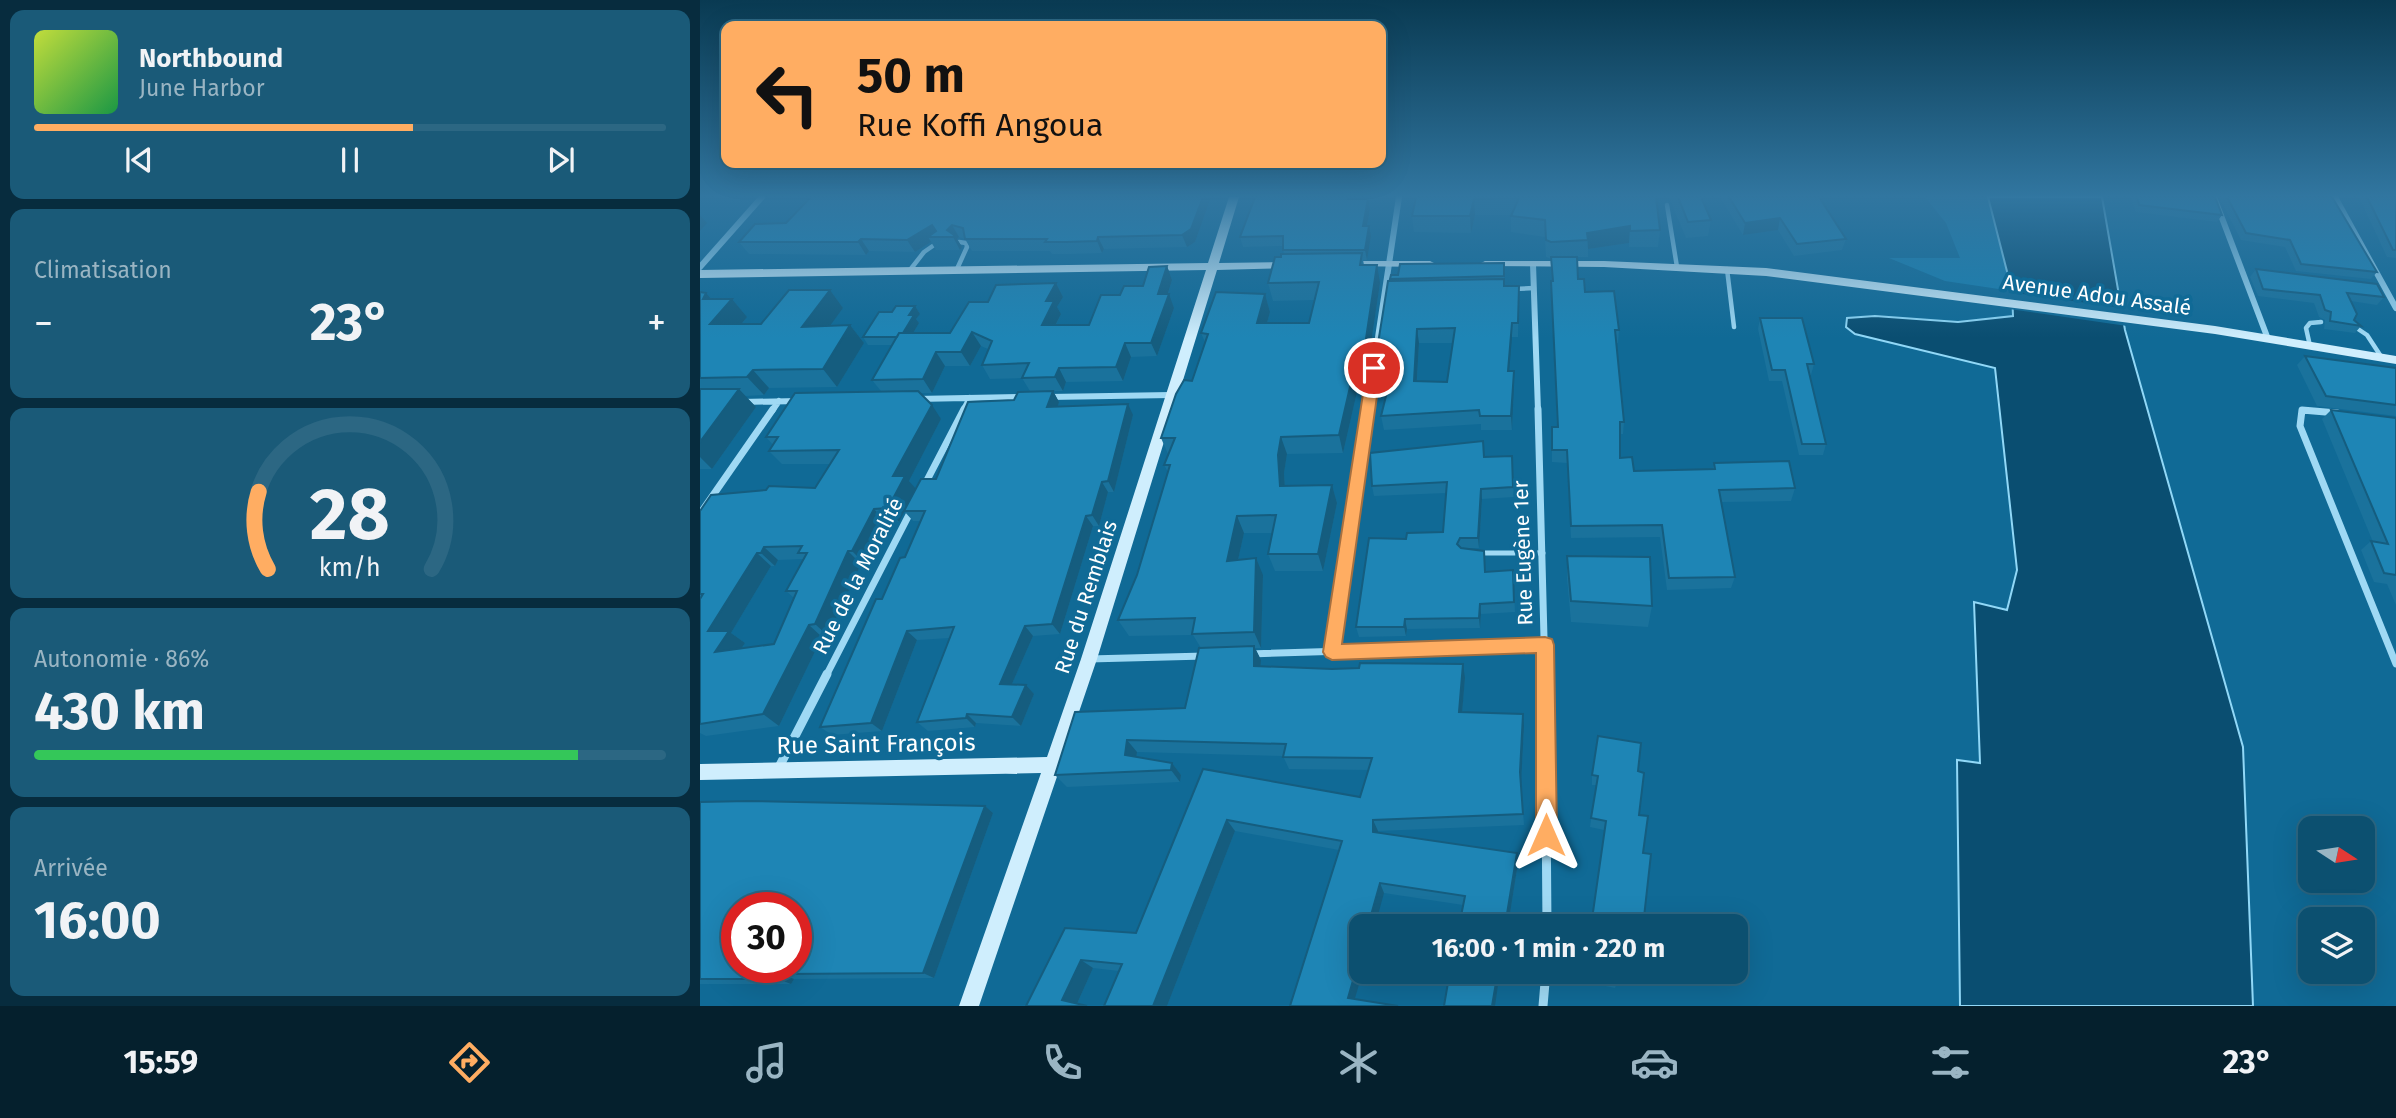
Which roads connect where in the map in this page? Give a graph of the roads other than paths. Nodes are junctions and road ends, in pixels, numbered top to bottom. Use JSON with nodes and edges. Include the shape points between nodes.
{"nodes":[{"id":1,"x":720,"y":244,"type":"edge"},
{"id":2,"x":936,"y":244,"type":"edge"},
{"id":3,"x":966,"y":244,"type":"edge"},
{"id":4,"x":1218,"y":244,"type":"edge"},
{"id":5,"x":1392,"y":244,"type":"edge"},
{"id":6,"x":1673,"y":244,"type":"edge"},
{"id":7,"x":2232,"y":244,"type":"edge"},
{"id":8,"x":2361,"y":244,"type":"edge"},
{"id":9,"x":1334,"y":264,"type":"edge"},
{"id":10,"x":1389,"y":264,"type":"junction"},
{"id":11,"x":1441,"y":264,"type":"edge"},
{"id":12,"x":1468,"y":264,"type":"edge"},
{"id":13,"x":1533,"y":264,"type":"junction"},
{"id":14,"x":1308,"y":265,"type":"edge"},
{"id":15,"x":700,"y":267,"type":"edge"},
{"id":16,"x":1210,"y":267,"type":"junction"},
{"id":17,"x":1677,"y":267,"type":"junction"},
{"id":18,"x":957,"y":269,"type":"junction"},
{"id":19,"x":910,"y":270,"type":"junction"},
{"id":20,"x":1727,"y":270,"type":"junction"},
{"id":21,"x":2242,"y":270,"type":"junction"},
{"id":22,"x":2255,"y":271,"type":"edge"},
{"id":23,"x":700,"y":274,"type":"edge"},
{"id":24,"x":2372,"y":286,"type":"edge"},
{"id":25,"x":1534,"y":288,"type":"junction"},
{"id":26,"x":2385,"y":288,"type":"junction"},
{"id":27,"x":1507,"y":289,"type":"edge"},
{"id":28,"x":1398,"y":290,"type":"edge"},
{"id":29,"x":1385,"y":291,"type":"junction"},
{"id":30,"x":2396,"y":308,"type":"edge"},
{"id":31,"x":2321,"y":322,"type":"dead end"},
{"id":32,"x":2352,"y":326,"type":"edge"},
{"id":33,"x":1734,"y":327,"type":"dead end"},
{"id":34,"x":2268,"y":339,"type":"junction"},
{"id":35,"x":2310,"y":346,"type":"junction"},
{"id":36,"x":2382,"y":358,"type":"junction"},
{"id":37,"x":2396,"y":360,"type":"edge"},
{"id":38,"x":1171,"y":395,"type":"junction"},
{"id":39,"x":970,"y":398,"type":"junction"},
{"id":40,"x":901,"y":399,"type":"edge"},
{"id":41,"x":779,"y":401,"type":"junction"},
{"id":42,"x":806,"y":401,"type":"edge"},
{"id":43,"x":726,"y":402,"type":"edge"},
{"id":44,"x":2342,"y":414,"type":"edge"},
{"id":45,"x":700,"y":514,"type":"edge"},
{"id":46,"x":1476,"y":552,"type":"edge"},
{"id":47,"x":1542,"y":553,"type":"junction"},
{"id":48,"x":1545,"y":645,"type":"junction"},
{"id":49,"x":1332,"y":652,"type":"junction"},
{"id":50,"x":1237,"y":655,"type":"edge"},
{"id":51,"x":1210,"y":656,"type":"edge"},
{"id":52,"x":1089,"y":659,"type":"junction"},
{"id":53,"x":2396,"y":664,"type":"edge"},
{"id":54,"x":1052,"y":765,"type":"junction"},
{"id":55,"x":778,"y":770,"type":"junction"},
{"id":56,"x":700,"y":772,"type":"edge"},
{"id":57,"x":1546,"y":914,"type":"edge"},
{"id":58,"x":1545,"y":984,"type":"edge"},
{"id":59,"x":967,"y":1006,"type":"edge"},
{"id":60,"x":1543,"y":1006,"type":"edge"}],
"edges":[{"from":1,"to":15,"type":"street"},
{"from":2,"to":19,"type":"lane"},
{"from":3,"to":18,"type":"lane"},
{"from":4,"to":16,"type":"street","name":"Rue du Remblais"},
{"from":5,"to":10,"type":"street"},
{"from":6,"to":17,"type":"lane"},
{"from":7,"to":21,"type":"street"},
{"from":8,"to":26,"type":"street"},
{"from":9,"to":10,"type":"street"},
{"from":10,"to":11,"type":"street"},
{"from":10,"to":29,"type":"street"},
{"from":12,"to":13,"type":"street","name":"Avenue Adou Assalé"},
{"from":13,"to":17,"type":"street","name":"Avenue Adou Assalé"},
{"from":13,"to":25,"type":"street","name":"Rue Eugène 1er"},
{"from":14,"to":16,"type":"street"},
{"from":16,"to":18,"type":"street"},
{"from":16,"to":38,"type":"street","name":"Rue du Remblais"},
{"from":17,"to":20,"type":"street","name":"Avenue Adou Assalé"},
{"from":18,"to":19,"type":"street"},
{"from":19,"to":23,"type":"street"},
{"from":20,"to":33,"type":"lane"},
{"from":20,"to":34,"type":"street","name":"Avenue Adou Assalé"},
{"from":21,"to":22,"type":"street"},
{"from":21,"to":34,"type":"street"},
{"from":24,"to":26,"type":"street"},
{"from":25,"to":27,"type":"lane"},
{"from":25,"to":47,"type":"street","name":"Rue Eugène 1er"},
{"from":26,"to":30,"type":"street"},
{"from":28,"to":29,"type":"lane"},
{"from":29,"to":49,"type":"street"},
{"from":31,"to":35,"type":"lane","via":[[2306,328]]},
{"from":32,"to":36,"type":"lane","via":[[2367,335]]},
{"from":34,"to":35,"type":"street","name":"Avenue Adou Assalé"},
{"from":35,"to":36,"type":"street","name":"Avenue Adou Assalé"},
{"from":36,"to":37,"type":"street","name":"Avenue Adou Assalé"},
{"from":38,"to":39,"type":"street"},
{"from":38,"to":52,"type":"street","name":"Rue du Remblais"},
{"from":39,"to":40,"type":"street"},
{"from":39,"to":55,"type":"street","name":"Rue de la Moralité"},
{"from":41,"to":42,"type":"street"},
{"from":41,"to":43,"type":"street"},
{"from":41,"to":45,"type":"street"},
{"from":44,"to":53,"type":"street","via":[[2302,411],[2300,426]]},
{"from":46,"to":47,"type":"lane"},
{"from":47,"to":48,"type":"street","name":"Rue Eugène 1er"},
{"from":48,"to":49,"type":"street"},
{"from":48,"to":57,"type":"street","name":"Rue Eugène 1er"},
{"from":49,"to":50,"type":"street"},
{"from":51,"to":52,"type":"street"},
{"from":52,"to":54,"type":"street","name":"Rue du Remblais"},
{"from":54,"to":55,"type":"street","name":"Rue Saint François"},
{"from":54,"to":59,"type":"street","name":"Rue du Remblais"},
{"from":55,"to":56,"type":"street","name":"Rue Saint François"},
{"from":58,"to":60,"type":"street"}]}
